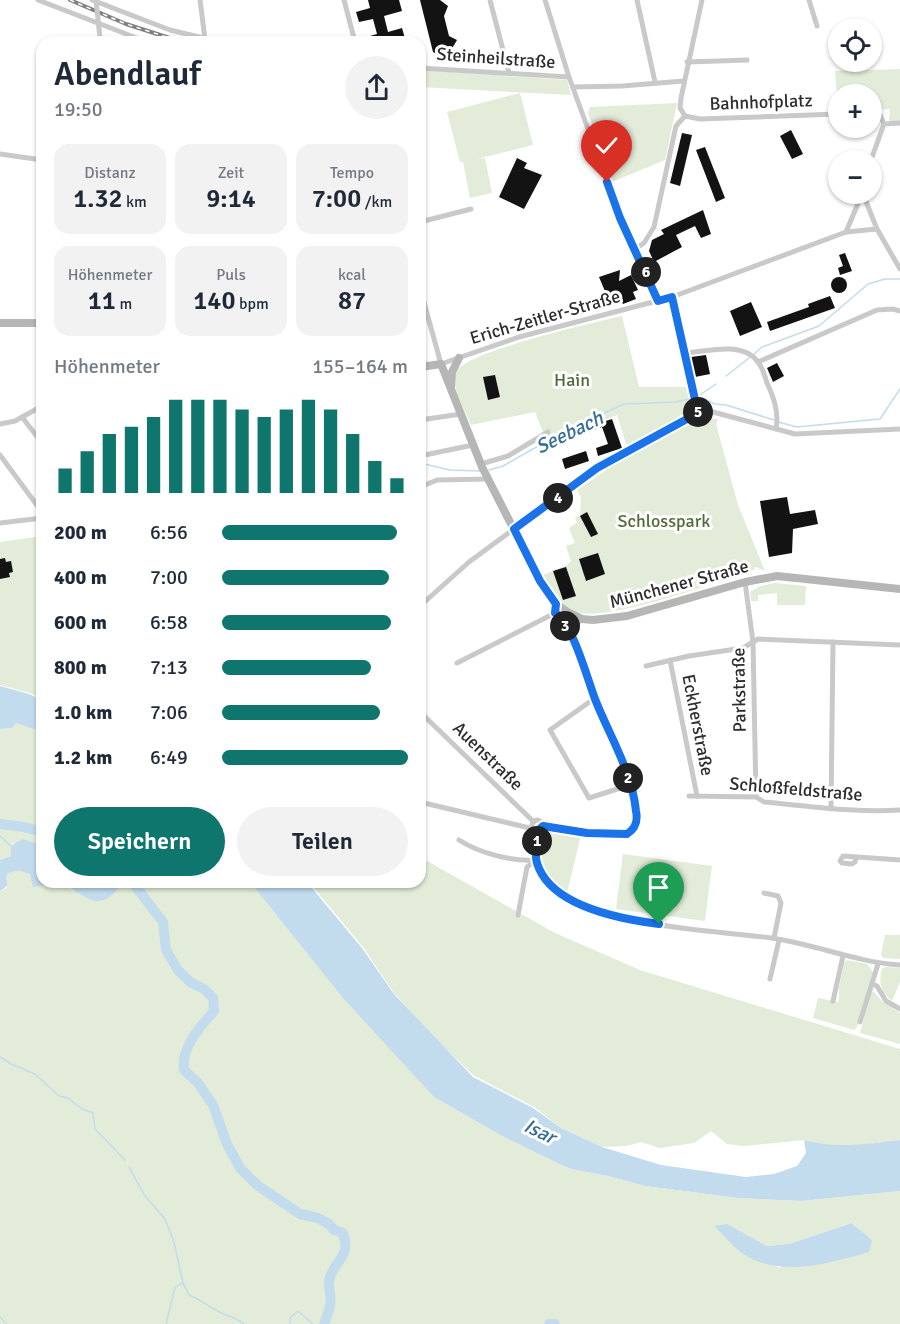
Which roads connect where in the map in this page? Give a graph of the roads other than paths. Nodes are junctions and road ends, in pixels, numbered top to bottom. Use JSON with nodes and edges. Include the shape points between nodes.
{"nodes":[{"id":1,"x":38,"y":0,"type":"edge"},
{"id":2,"x":94,"y":0,"type":"edge"},
{"id":3,"x":200,"y":0,"type":"edge"},
{"id":4,"x":344,"y":0,"type":"edge"},
{"id":5,"x":490,"y":0,"type":"edge"},
{"id":6,"x":545,"y":0,"type":"edge"},
{"id":7,"x":637,"y":0,"type":"edge"},
{"id":8,"x":702,"y":0,"type":"edge"},
{"id":9,"x":809,"y":0,"type":"edge"},
{"id":10,"x":817,"y":26,"type":"dead end"},
{"id":11,"x":100,"y":36,"type":"edge"},
{"id":12,"x":131,"y":36,"type":"edge"},
{"id":13,"x":195,"y":36,"type":"edge"},
{"id":14,"x":205,"y":36,"type":"edge"},
{"id":15,"x":353,"y":36,"type":"edge"},
{"id":16,"x":747,"y":60,"type":"dead end"},
{"id":17,"x":687,"y":62,"type":"junction"},
{"id":18,"x":426,"y":68,"type":"edge"},
{"id":19,"x":509,"y":73,"type":"junction"},
{"id":20,"x":569,"y":77,"type":"junction"},
{"id":21,"x":684,"y":81,"type":"junction"},
{"id":22,"x":655,"y":82,"type":"junction"},
{"id":23,"x":573,"y":87,"type":"junction"},
{"id":24,"x":828,"y":114,"type":"edge"},
{"id":25,"x":686,"y":116,"type":"junction"},
{"id":26,"x":882,"y":120,"type":"edge"},
{"id":27,"x":900,"y":123,"type":"edge"},
{"id":28,"x":884,"y":124,"type":"junction"},
{"id":29,"x":875,"y":150,"type":"edge"},
{"id":30,"x":0,"y":154,"type":"edge"},
{"id":31,"x":36,"y":159,"type":"edge"},
{"id":32,"x":858,"y":204,"type":"edge"},
{"id":33,"x":866,"y":204,"type":"edge"},
{"id":34,"x":471,"y":209,"type":"dead end"},
{"id":35,"x":426,"y":220,"type":"edge"},
{"id":36,"x":877,"y":230,"type":"junction"},
{"id":37,"x":846,"y":232,"type":"junction"},
{"id":38,"x":635,"y":249,"type":"junction"},
{"id":39,"x":900,"y":253,"type":"edge"},
{"id":40,"x":894,"y":258,"type":"junction"},
{"id":41,"x":900,"y":269,"type":"edge"},
{"id":42,"x":672,"y":297,"type":"junction"},
{"id":43,"x":658,"y":301,"type":"junction"},
{"id":44,"x":426,"y":309,"type":"edge"},
{"id":45,"x":900,"y":312,"type":"edge"},
{"id":46,"x":0,"y":323,"type":"edge"},
{"id":47,"x":36,"y":323,"type":"edge"},
{"id":48,"x":686,"y":353,"type":"junction"},
{"id":49,"x":459,"y":358,"type":"junction"},
{"id":50,"x":758,"y":362,"type":"junction"},
{"id":51,"x":441,"y":363,"type":"junction"},
{"id":52,"x":426,"y":366,"type":"edge"},
{"id":53,"x":451,"y":389,"type":"junction"},
{"id":54,"x":36,"y":409,"type":"edge"},
{"id":55,"x":698,"y":410,"type":"junction"},
{"id":56,"x":461,"y":414,"type":"junction"},
{"id":57,"x":22,"y":417,"type":"junction"},
{"id":58,"x":426,"y":419,"type":"edge"},
{"id":59,"x":0,"y":424,"type":"edge"},
{"id":60,"x":777,"y":425,"type":"junction"},
{"id":61,"x":900,"y":429,"type":"edge"},
{"id":62,"x":548,"y":432,"type":"dead end"},
{"id":63,"x":36,"y":434,"type":"edge"},
{"id":64,"x":473,"y":445,"type":"junction"},
{"id":65,"x":0,"y":455,"type":"edge"},
{"id":66,"x":426,"y":455,"type":"edge"},
{"id":67,"x":484,"y":471,"type":"junction"},
{"id":68,"x":426,"y":485,"type":"edge"},
{"id":69,"x":36,"y":504,"type":"edge"},
{"id":70,"x":36,"y":519,"type":"edge"},
{"id":71,"x":0,"y":523,"type":"edge"},
{"id":72,"x":514,"y":529,"type":"junction"},
{"id":73,"x":745,"y":582,"type":"junction"},
{"id":74,"x":900,"y":589,"type":"edge"},
{"id":75,"x":426,"y":601,"type":"edge"},
{"id":76,"x":556,"y":608,"type":"junction"},
{"id":77,"x":582,"y":619,"type":"junction"},
{"id":78,"x":568,"y":631,"type":"junction"},
{"id":79,"x":753,"y":642,"type":"junction"},
{"id":80,"x":833,"y":642,"type":"junction"},
{"id":81,"x":900,"y":645,"type":"edge"},
{"id":82,"x":670,"y":660,"type":"junction"},
{"id":83,"x":457,"y":663,"type":"dead end"},
{"id":84,"x":646,"y":666,"type":"dead end"},
{"id":85,"x":595,"y":698,"type":"junction"},
{"id":86,"x":426,"y":718,"type":"edge"},
{"id":87,"x":630,"y":785,"type":"junction"},
{"id":88,"x":689,"y":796,"type":"dead end"},
{"id":89,"x":697,"y":796,"type":"junction"},
{"id":90,"x":756,"y":797,"type":"junction"},
{"id":91,"x":426,"y":803,"type":"edge"},
{"id":92,"x":831,"y":809,"type":"junction"},
{"id":93,"x":900,"y":810,"type":"edge"},
{"id":94,"x":534,"y":822,"type":"junction"},
{"id":95,"x":543,"y":826,"type":"junction"},
{"id":96,"x":536,"y":830,"type":"junction"},
{"id":97,"x":459,"y":840,"type":"dead end"},
{"id":98,"x":856,"y":857,"type":"dead end"},
{"id":99,"x":536,"y":860,"type":"junction"},
{"id":100,"x":900,"y":860,"type":"edge"},
{"id":101,"x":764,"y":893,"type":"dead end"},
{"id":102,"x":518,"y":915,"type":"dead end"},
{"id":103,"x":777,"y":939,"type":"junction"},
{"id":104,"x":843,"y":956,"type":"junction"},
{"id":105,"x":878,"y":964,"type":"junction"},
{"id":106,"x":900,"y":965,"type":"edge"},
{"id":107,"x":770,"y":979,"type":"dead end"},
{"id":108,"x":872,"y":984,"type":"junction"},
{"id":109,"x":833,"y":1001,"type":"dead end"},
{"id":110,"x":900,"y":1009,"type":"edge"},
{"id":111,"x":860,"y":1022,"type":"dead end"}],
"edges":[{"from":1,"to":12,"type":"street"},
{"from":2,"to":11,"type":"street","bridge":true},
{"from":2,"to":13,"type":"street"},
{"from":3,"to":14,"type":"street"},
{"from":4,"to":15,"type":"street"},
{"from":5,"to":19,"type":"street"},
{"from":6,"to":20,"type":"street"},
{"from":7,"to":22,"type":"street"},
{"from":8,"to":17,"type":"street"},
{"from":9,"to":10,"type":"street"},
{"from":16,"to":17,"type":"street"},
{"from":17,"to":21,"type":"street"},
{"from":18,"to":19,"type":"street","name":"Steinheilstraße"},
{"from":19,"to":20,"type":"street","name":"Steinheilstraße"},
{"from":20,"to":23,"type":"street"},
{"from":21,"to":22,"type":"street","name":"Steinheilstraße"},
{"from":21,"to":25,"type":"street","via":[[680,104]]},
{"from":22,"to":23,"type":"street","name":"Steinheilstraße"},
{"from":23,"to":38,"type":"street"},
{"from":24,"to":25,"type":"street","name":"Bahnhofplatz","via":[[700,119]]},
{"from":25,"to":38,"type":"street","via":[[676,126],[654,227]]},
{"from":26,"to":28,"type":"street"},
{"from":27,"to":28,"type":"street"},
{"from":28,"to":29,"type":"street"},
{"from":30,"to":31,"type":"street"},
{"from":32,"to":37,"type":"street"},
{"from":33,"to":36,"type":"street"},
{"from":34,"to":35,"type":"street"},
{"from":36,"to":37,"type":"street","name":"Erich-Zeitler-Straße"},
{"from":36,"to":40,"type":"street"},
{"from":37,"to":42,"type":"street","name":"Erich-Zeitler-Straße"},
{"from":38,"to":43,"type":"street"},
{"from":39,"to":40,"type":"street"},
{"from":40,"to":41,"type":"street"},
{"from":42,"to":43,"type":"street","name":"Erich-Zeitler-Straße"},
{"from":42,"to":48,"type":"street"},
{"from":43,"to":49,"type":"street","name":"Erich-Zeitler-Straße","via":[[519,337]]},
{"from":44,"to":51,"type":"street"},
{"from":45,"to":50,"type":"street","via":[[878,310]]},
{"from":46,"to":47,"type":"main road"},
{"from":48,"to":50,"type":"street","via":[[740,350]]},
{"from":48,"to":55,"type":"street"},
{"from":49,"to":51,"type":"street","name":"Erich-Zeitler-Straße"},
{"from":49,"to":53,"type":"main road","via":[[452,372]]},
{"from":50,"to":60,"type":"street","via":[[772,393]]},
{"from":51,"to":52,"type":"main road"},
{"from":51,"to":53,"type":"main road"},
{"from":53,"to":56,"type":"main road"},
{"from":54,"to":57,"type":"street"},
{"from":55,"to":60,"type":"street"},
{"from":55,"to":72,"type":"street","via":[[597,468]]},
{"from":56,"to":58,"type":"street"},
{"from":56,"to":64,"type":"main road"},
{"from":57,"to":59,"type":"street"},
{"from":57,"to":63,"type":"street"},
{"from":60,"to":61,"type":"street","via":[[795,434]]},
{"from":62,"to":67,"type":"street"},
{"from":64,"to":66,"type":"street"},
{"from":64,"to":67,"type":"main road"},
{"from":65,"to":69,"type":"street"},
{"from":67,"to":68,"type":"street"},
{"from":67,"to":72,"type":"main road"},
{"from":70,"to":71,"type":"street"},
{"from":72,"to":75,"type":"street"},
{"from":72,"to":76,"type":"main road"},
{"from":73,"to":74,"type":"main road","name":"Münchener Straße","via":[[788,576]]},
{"from":73,"to":77,"type":"main road","name":"Münchener Straße","via":[[640,614]]},
{"from":73,"to":79,"type":"street","name":"Parkstraße"},
{"from":76,"to":77,"type":"main road"},
{"from":76,"to":78,"type":"street"},
{"from":76,"to":83,"type":"street"},
{"from":77,"to":78,"type":"street"},
{"from":78,"to":85,"type":"street"},
{"from":79,"to":80,"type":"street"},
{"from":79,"to":82,"type":"street","via":[[743,648]]},
{"from":79,"to":90,"type":"street","name":"Parkstraße"},
{"from":80,"to":81,"type":"street"},
{"from":80,"to":92,"type":"street"},
{"from":82,"to":84,"type":"street"},
{"from":82,"to":89,"type":"street","name":"Eckherstraße"},
{"from":85,"to":87,"type":"street"},
{"from":85,"to":87,"type":"street","via":[[550,730],[589,798]]},
{"from":86,"to":94,"type":"street","name":"Auenstraße"},
{"from":87,"to":95,"type":"street","via":[[637,817],[633,831],[627,834]]},
{"from":88,"to":89,"type":"street","name":"Schloßfeldstraße"},
{"from":89,"to":90,"type":"street","name":"Schloßfeldstraße"},
{"from":90,"to":92,"type":"street","name":"Schloßfeldstraße","via":[[765,802]]},
{"from":91,"to":96,"type":"street"},
{"from":92,"to":93,"type":"street","name":"Schloßfeldstraße"},
{"from":94,"to":95,"type":"street","via":[[540,821]]},
{"from":94,"to":96,"type":"street"},
{"from":95,"to":96,"type":"street"},
{"from":96,"to":99,"type":"street"},
{"from":97,"to":99,"type":"street","via":[[470,847],[523,861]]},
{"from":98,"to":100,"type":"street"},
{"from":99,"to":102,"type":"street","via":[[527,867]]},
{"from":99,"to":103,"type":"street","via":[[542,875],[560,893],[598,911],[646,923]]},
{"from":101,"to":103,"type":"street","via":[[778,896],[781,903]]},
{"from":103,"to":104,"type":"street"},
{"from":103,"to":107,"type":"street"},
{"from":104,"to":105,"type":"street"},
{"from":104,"to":109,"type":"street"},
{"from":105,"to":106,"type":"street"},
{"from":105,"to":108,"type":"street"},
{"from":108,"to":110,"type":"street","via":[[886,1001]]},
{"from":108,"to":111,"type":"street"}]}
